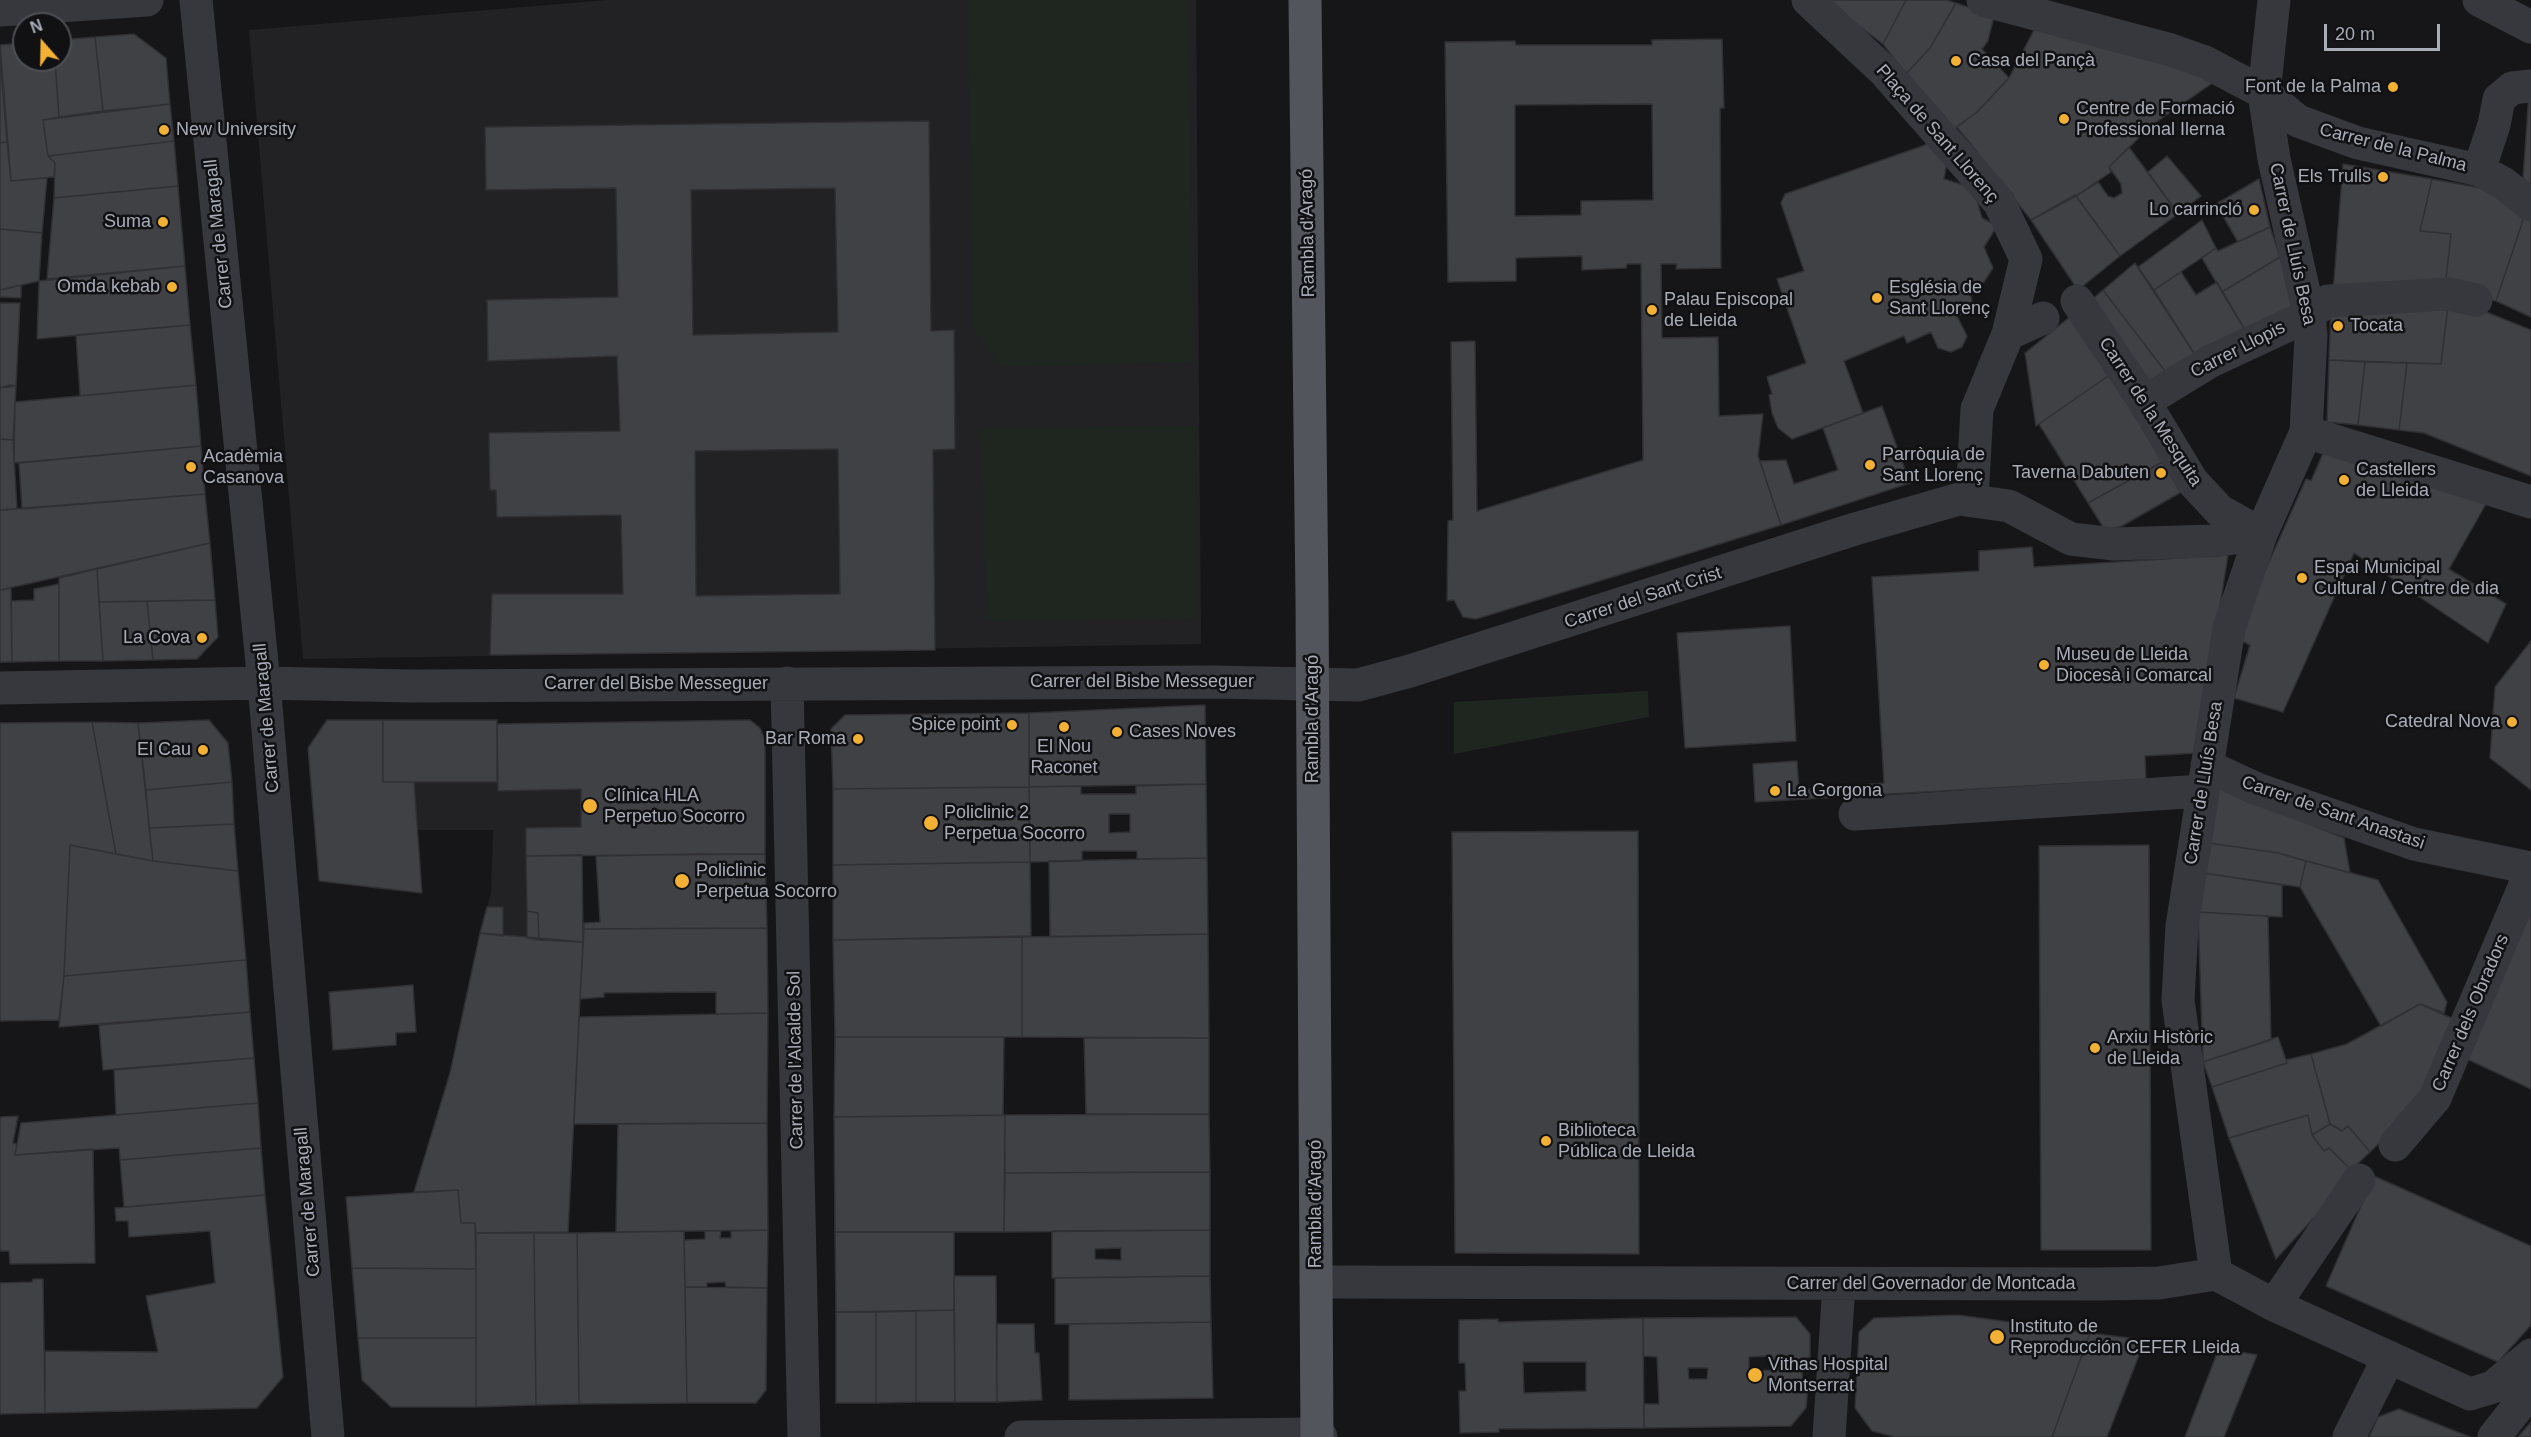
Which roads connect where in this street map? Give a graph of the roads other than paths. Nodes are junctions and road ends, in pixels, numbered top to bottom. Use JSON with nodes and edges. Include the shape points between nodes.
{"nodes":[{"id":1,"x":147,"y":0,"type":"edge"},
{"id":2,"x":196,"y":0,"type":"edge"},
{"id":3,"x":1305,"y":0,"type":"edge"},
{"id":4,"x":1808,"y":0,"type":"edge"},
{"id":5,"x":1983,"y":0,"type":"edge"},
{"id":6,"x":2274,"y":0,"type":"edge"},
{"id":7,"x":2479,"y":0,"type":"edge"},
{"id":8,"x":0,"y":10,"type":"edge"},
{"id":9,"x":2531,"y":27,"type":"edge"},
{"id":10,"x":2531,"y":86,"type":"edge"},
{"id":11,"x":2264,"y":93,"type":"junction"},
{"id":12,"x":2479,"y":170,"type":"junction"},
{"id":13,"x":2531,"y":205,"type":"edge"},
{"id":14,"x":2476,"y":300,"type":"dead end"},
{"id":15,"x":2077,"y":301,"type":"dead end"},
{"id":16,"x":2309,"y":314,"type":"junction"},
{"id":17,"x":2043,"y":318,"type":"dead end"},
{"id":18,"x":2008,"y":334,"type":"junction"},
{"id":19,"x":2144,"y":402,"type":"junction"},
{"id":20,"x":2306,"y":432,"type":"junction"},
{"id":21,"x":1972,"y":499,"type":"junction"},
{"id":22,"x":2531,"y":502,"type":"edge"},
{"id":23,"x":2261,"y":534,"type":"junction"},
{"id":24,"x":787,"y":682,"type":"junction"},
{"id":25,"x":264,"y":683,"type":"junction"},
{"id":26,"x":1312,"y":685,"type":"junction"},
{"id":27,"x":0,"y":688,"type":"edge"},
{"id":28,"x":2205,"y":778,"type":"junction"},
{"id":29,"x":1855,"y":814,"type":"dead end"},
{"id":30,"x":2531,"y":869,"type":"edge"},
{"id":31,"x":2395,"y":1145,"type":"dead end"},
{"id":32,"x":2359,"y":1180,"type":"dead end"},
{"id":33,"x":2216,"y":1274,"type":"junction"},
{"id":34,"x":1316,"y":1282,"type":"junction"},
{"id":35,"x":1839,"y":1284,"type":"junction"},
{"id":36,"x":2274,"y":1305,"type":"junction"},
{"id":37,"x":2389,"y":1357,"type":"junction"},
{"id":38,"x":2525,"y":1373,"type":"edge"},
{"id":39,"x":1319,"y":1436,"type":"edge"},
{"id":40,"x":328,"y":1437,"type":"edge"},
{"id":41,"x":804,"y":1437,"type":"edge"},
{"id":42,"x":1020,"y":1437,"type":"edge"},
{"id":43,"x":1058,"y":1437,"type":"edge"},
{"id":44,"x":1829,"y":1437,"type":"edge"},
{"id":45,"x":2349,"y":1437,"type":"edge"},
{"id":46,"x":2494,"y":1437,"type":"edge"}],
"edges":[{"from":1,"to":8,"type":"street"},
{"from":2,"to":25,"type":"street","name":"Carrer de Maragall"},
{"from":3,"to":26,"type":"main road","name":"Rambla d'Aragó"},
{"from":4,"to":18,"type":"street","name":"Plaça de Sant Llorenç","via":[[1885,72],[1999,202],[2026,259]]},
{"from":5,"to":11,"type":"street","name":"Carrer de la Palma","via":[[2171,50],[2205,62]]},
{"from":6,"to":11,"type":"street","name":"Carrer de Lluís Besa"},
{"from":7,"to":9,"type":"street"},
{"from":10,"to":12,"type":"street","via":[[2512,88],[2499,99]]},
{"from":11,"to":12,"type":"street","name":"Carrer de la Palma","via":[[2298,121],[2324,132]]},
{"from":11,"to":16,"type":"street","name":"Carrer de Lluís Besa","via":[[2274,159]]},
{"from":12,"to":13,"type":"street","name":"Carrer de la Palma"},
{"from":14,"to":16,"type":"street","name":"Carrer Llopis","via":[[2448,294],[2328,301]]},
{"from":15,"to":19,"type":"street","name":"Carrer de la Mesquita"},
{"from":16,"to":19,"type":"street","name":"Carrer Llopis","via":[[2211,361]]},
{"from":16,"to":20,"type":"street","name":"Carrer de Lluís Besa","via":[[2312,336]]},
{"from":17,"to":18,"type":"street"},
{"from":18,"to":21,"type":"street","name":"Plaça de Sant Llorenç","via":[[1977,409]]},
{"from":19,"to":23,"type":"street","name":"Carrer de la Mesquita","via":[[2192,481],[2220,511]]},
{"from":20,"to":22,"type":"street"},
{"from":20,"to":23,"type":"street","name":"Carrer de Lluís Besa"},
{"from":21,"to":23,"type":"street","name":"Carrer del Sant Crist","via":[[2009,506],[2071,539],[2114,544],[2214,541]]},
{"from":21,"to":26,"type":"street","name":"Carrer del Sant Crist","via":[[1923,508],[1386,679],[1358,685]]},
{"from":23,"to":28,"type":"street","name":"Carrer de Lluís Besa","via":[[2229,628]]},
{"from":24,"to":25,"type":"street","name":"Carrer del Bisbe Messeguer","via":[[411,686]]},
{"from":24,"to":26,"type":"street","name":"Carrer del Bisbe Messeguer"},
{"from":24,"to":41,"type":"street","name":"Carrer de l'Alcalde Sol"},
{"from":25,"to":27,"type":"street","name":"Carrer del Bisbe Messeguer"},
{"from":25,"to":40,"type":"street","name":"Carrer de Maragall"},
{"from":26,"to":34,"type":"main road","name":"Rambla d'Aragó"},
{"from":28,"to":29,"type":"street"},
{"from":28,"to":30,"type":"street","name":"Carrer de Sant Anastasi","via":[[2257,789],[2414,844]]},
{"from":28,"to":33,"type":"street","name":"Carrer de Lluís Besa","via":[[2182,926],[2178,1000]]},
{"from":30,"to":31,"type":"street","name":"Carrer dels Obradors","via":[[2435,1098]]},
{"from":32,"to":36,"type":"street"},
{"from":33,"to":35,"type":"street","name":"Carrer del Governador de Montcada","via":[[2159,1283]]},
{"from":33,"to":36,"type":"street"},
{"from":34,"to":35,"type":"street","name":"Carrer del Governador de Montcada"},
{"from":34,"to":39,"type":"main road","name":"Rambla d'Aragó"},
{"from":35,"to":44,"type":"street"},
{"from":36,"to":37,"type":"street"},
{"from":37,"to":38,"type":"street","via":[[2470,1394]]},
{"from":37,"to":45,"type":"street"},
{"from":38,"to":46,"type":"street"},
{"from":39,"to":43,"type":"street"},
{"from":42,"to":43,"type":"street"}]}
